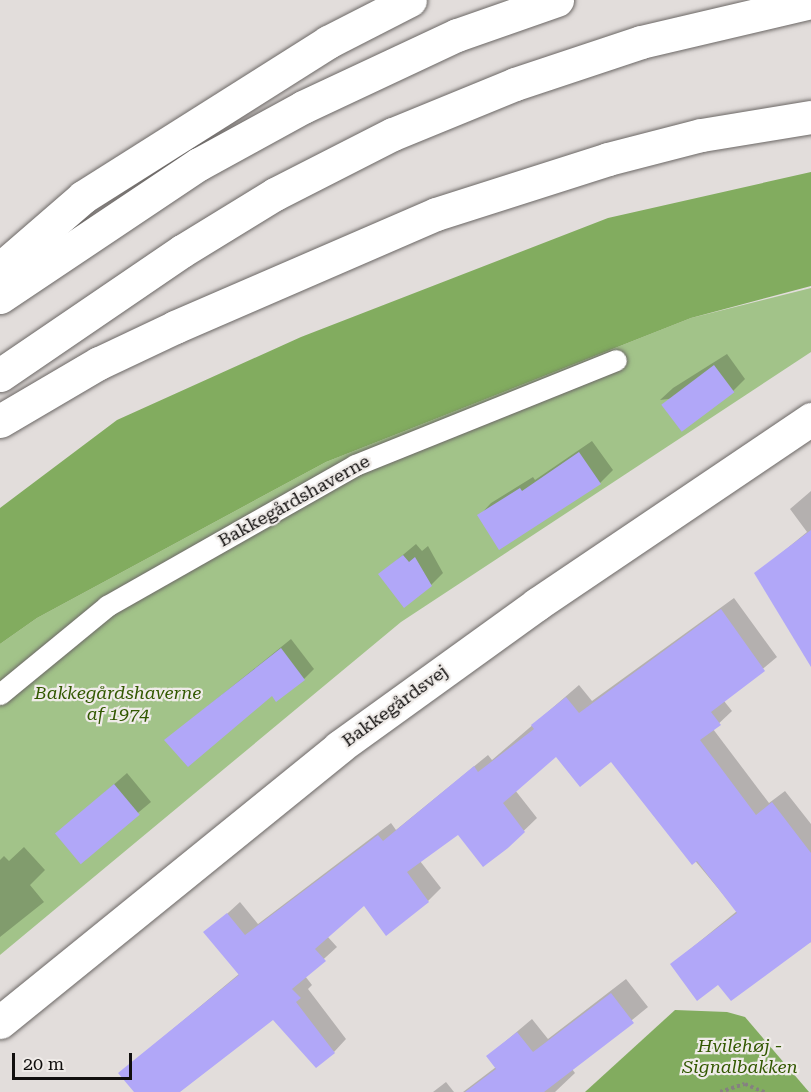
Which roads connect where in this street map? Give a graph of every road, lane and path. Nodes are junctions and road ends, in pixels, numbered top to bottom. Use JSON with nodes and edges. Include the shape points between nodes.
{"nodes":[{"id":1,"x":410,"y":0,"type":"edge"},
{"id":2,"x":557,"y":0,"type":"edge"},
{"id":3,"x":811,"y":2,"type":"edge"},
{"id":4,"x":811,"y":117,"type":"edge"},
{"id":5,"x":0,"y":269,"type":"edge"},
{"id":6,"x":0,"y":297,"type":"edge"},
{"id":7,"x":616,"y":360,"type":"dead end"},
{"id":8,"x":0,"y":375,"type":"edge"},
{"id":9,"x":811,"y":419,"type":"edge"},
{"id":10,"x":0,"y":421,"type":"edge"},
{"id":11,"x":0,"y":694,"type":"edge"},
{"id":12,"x":0,"y":1022,"type":"edge"},
{"id":13,"x":745,"y":1084,"type":"junction"},
{"id":14,"x":720,"y":1092,"type":"edge"},
{"id":15,"x":744,"y":1092,"type":"edge"},
{"id":16,"x":764,"y":1092,"type":"edge"}],
"edges":[{"from":1,"to":5,"type":"main road","via":[[328,42],[83,198]]},
{"from":2,"to":6,"type":"main road","via":[[457,35],[303,106],[189,170]]},
{"from":3,"to":8,"type":"main road","via":[[641,42],[515,84],[393,134],[275,195],[182,251]]},
{"from":4,"to":10,"type":"main road","via":[[678,141],[436,214],[99,363]]},
{"from":7,"to":11,"type":"lane","name":"Bakkegårdshaverne","via":[[355,465],[107,606]]},
{"from":9,"to":12,"type":"main road","name":"Bakkegårdsvej","via":[[528,611],[339,747]]},
{"from":13,"to":14,"type":"path"},
{"from":13,"to":15,"type":"path"},
{"from":13,"to":16,"type":"path"}]}
